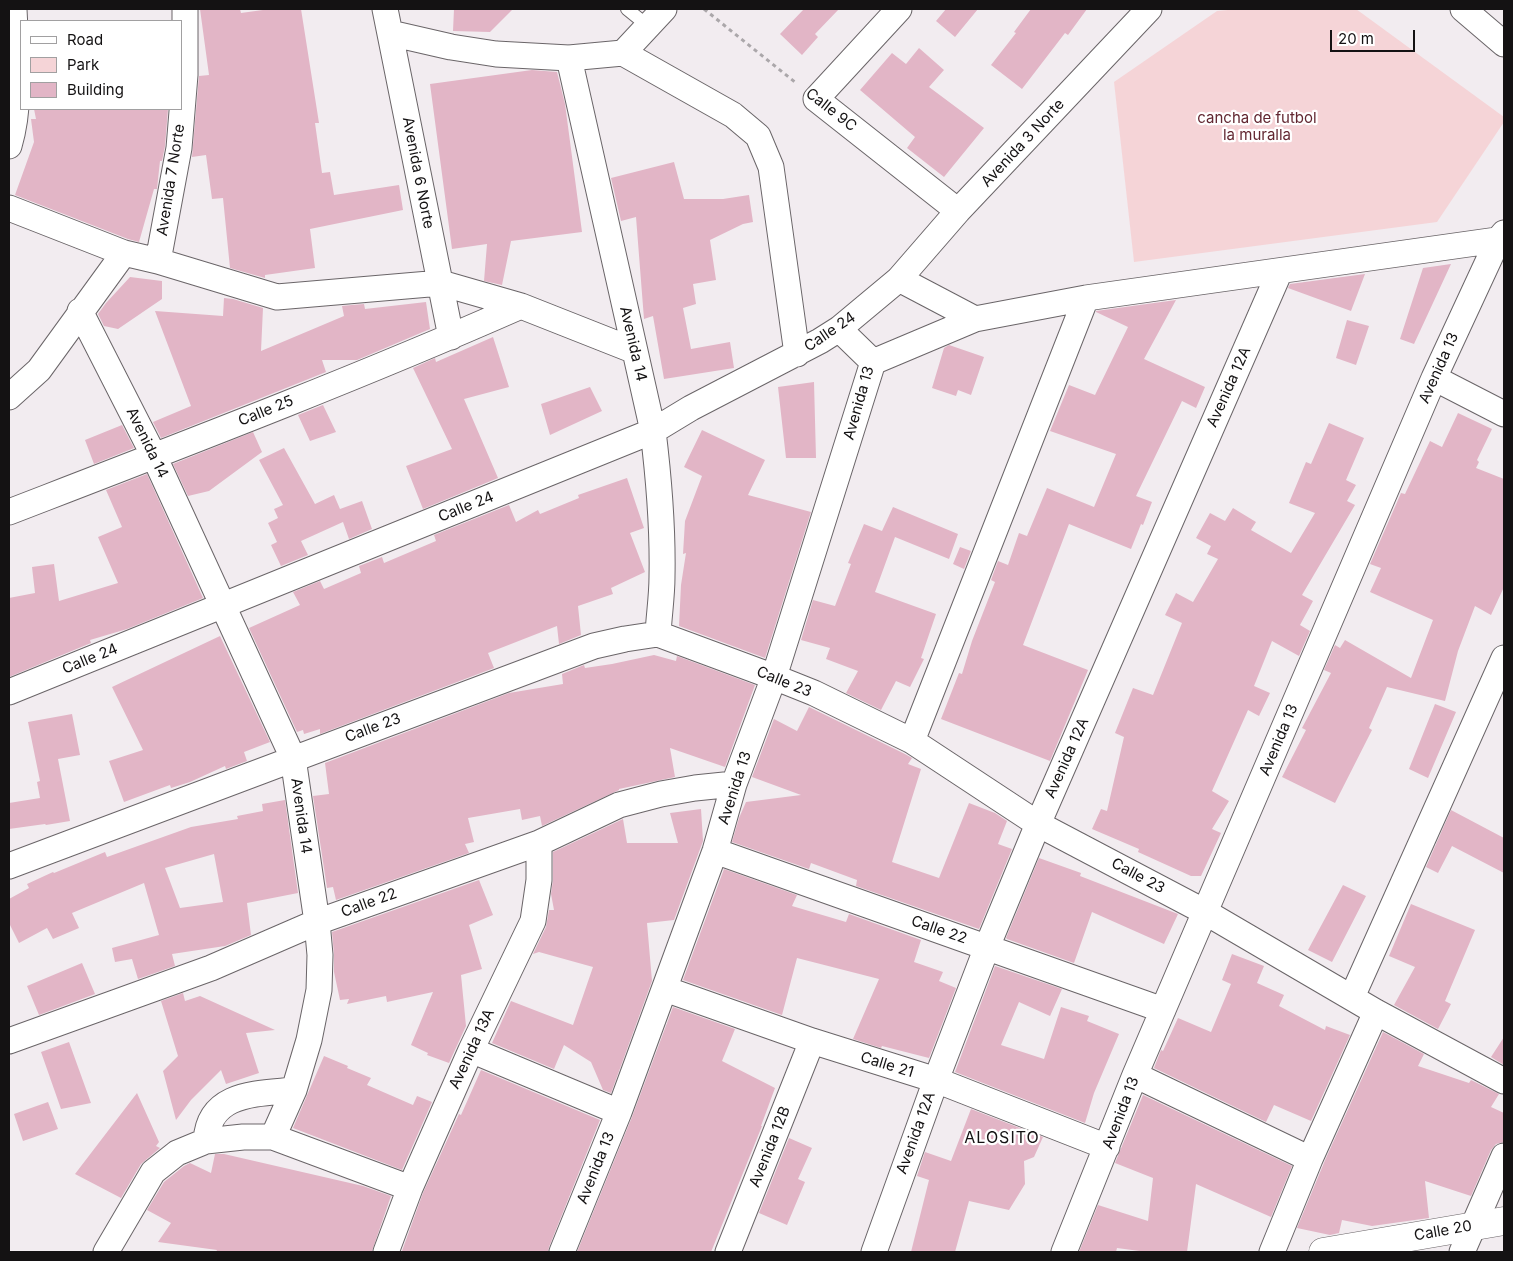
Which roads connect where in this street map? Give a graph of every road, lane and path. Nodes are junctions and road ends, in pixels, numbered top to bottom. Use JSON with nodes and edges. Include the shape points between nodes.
{"nodes":[{"id":1,"x":14,"y":9,"type":"edge"},
{"id":2,"x":185,"y":9,"type":"edge"},
{"id":3,"x":385,"y":9,"type":"edge"},
{"id":4,"x":628,"y":9,"type":"edge"},
{"id":5,"x":704,"y":9,"type":"edge"},
{"id":6,"x":899,"y":9,"type":"edge"},
{"id":7,"x":1149,"y":9,"type":"edge"},
{"id":8,"x":1463,"y":9,"type":"edge"},
{"id":9,"x":656,"y":17,"type":"edge"},
{"id":10,"x":390,"y":33,"type":"junction"},
{"id":11,"x":1504,"y":44,"type":"edge"},
{"id":12,"x":622,"y":54,"type":"junction"},
{"id":13,"x":569,"y":58,"type":"junction"},
{"id":14,"x":816,"y":99,"type":"junction"},
{"id":15,"x":9,"y":146,"type":"edge"},
{"id":16,"x":9,"y":208,"type":"edge"},
{"id":17,"x":958,"y":211,"type":"junction"},
{"id":18,"x":1502,"y":238,"type":"edge"},
{"id":19,"x":124,"y":253,"type":"junction"},
{"id":20,"x":158,"y":261,"type":"junction"},
{"id":21,"x":1280,"y":271,"type":"junction"},
{"id":22,"x":899,"y":279,"type":"junction"},
{"id":23,"x":440,"y":283,"type":"junction"},
{"id":24,"x":1086,"y":298,"type":"junction"},
{"id":25,"x":521,"y":306,"type":"junction"},
{"id":26,"x":80,"y":311,"type":"junction"},
{"id":27,"x":975,"y":319,"type":"junction"},
{"id":28,"x":839,"y":329,"type":"junction"},
{"id":29,"x":451,"y":337,"type":"junction"},
{"id":30,"x":635,"y":351,"type":"junction"},
{"id":31,"x":797,"y":354,"type":"junction"},
{"id":32,"x":873,"y":362,"type":"junction"},
{"id":33,"x":1434,"y":378,"type":"junction"},
{"id":34,"x":9,"y":397,"type":"edge"},
{"id":35,"x":1504,"y":414,"type":"edge"},
{"id":36,"x":653,"y":431,"type":"junction"},
{"id":37,"x":154,"y":456,"type":"junction"},
{"id":38,"x":9,"y":512,"type":"edge"},
{"id":39,"x":224,"y":605,"type":"junction"},
{"id":40,"x":658,"y":634,"type":"junction"},
{"id":41,"x":1504,"y":658,"type":"edge"},
{"id":42,"x":774,"y":677,"type":"junction"},
{"id":43,"x":9,"y":692,"type":"edge"},
{"id":44,"x":912,"y":741,"type":"junction"},
{"id":45,"x":293,"y":758,"type":"junction"},
{"id":46,"x":734,"y":784,"type":"junction"},
{"id":47,"x":1038,"y":824,"type":"junction"},
{"id":48,"x":539,"y":843,"type":"junction"},
{"id":49,"x":715,"y":851,"type":"junction"},
{"id":50,"x":9,"y":866,"type":"edge"},
{"id":51,"x":1205,"y":912,"type":"junction"},
{"id":52,"x":317,"y":922,"type":"junction"},
{"id":53,"x":988,"y":947,"type":"junction"},
{"id":54,"x":665,"y":989,"type":"junction"},
{"id":55,"x":1352,"y":997,"type":"junction"},
{"id":56,"x":1163,"y":1010,"type":"junction"},
{"id":57,"x":1376,"y":1012,"type":"junction"},
{"id":58,"x":9,"y":1041,"type":"edge"},
{"id":59,"x":812,"y":1041,"type":"junction"},
{"id":60,"x":471,"y":1050,"type":"junction"},
{"id":61,"x":1135,"y":1075,"type":"junction"},
{"id":62,"x":936,"y":1080,"type":"junction"},
{"id":63,"x":1504,"y":1081,"type":"edge"},
{"id":64,"x":294,"y":1090,"type":"junction"},
{"id":65,"x":620,"y":1112,"type":"junction"},
{"id":66,"x":274,"y":1137,"type":"junction"},
{"id":67,"x":206,"y":1141,"type":"junction"},
{"id":68,"x":1107,"y":1147,"type":"junction"},
{"id":69,"x":1504,"y":1156,"type":"edge"},
{"id":70,"x":1310,"y":1159,"type":"junction"},
{"id":71,"x":410,"y":1188,"type":"junction"},
{"id":72,"x":1504,"y":1221,"type":"edge"},
{"id":73,"x":1472,"y":1226,"type":"junction"},
{"id":74,"x":106,"y":1252,"type":"edge"},
{"id":75,"x":386,"y":1252,"type":"edge"},
{"id":76,"x":562,"y":1252,"type":"edge"},
{"id":77,"x":728,"y":1252,"type":"edge"},
{"id":78,"x":874,"y":1252,"type":"edge"},
{"id":79,"x":1064,"y":1252,"type":"edge"},
{"id":80,"x":1272,"y":1252,"type":"edge"},
{"id":81,"x":1323,"y":1252,"type":"edge"},
{"id":82,"x":1462,"y":1252,"type":"edge"}],
"edges":[{"from":1,"to":15,"type":"street","via":[[17,97]]},
{"from":2,"to":20,"type":"street","name":"Avenida 7 Norte","via":[[185,75],[179,148]]},
{"from":3,"to":10,"type":"street","name":"Avenida 6 Norte"},
{"from":4,"to":9,"type":"lane"},
{"from":5,"to":14,"type":"path","name":"Calle 9C"},
{"from":6,"to":14,"type":"street"},
{"from":7,"to":17,"type":"street","name":"Avenida 3 Norte"},
{"from":8,"to":11,"type":"street"},
{"from":9,"to":12,"type":"street"},
{"from":10,"to":13,"type":"street","via":[[496,54]]},
{"from":10,"to":23,"type":"street","name":"Avenida 6 Norte"},
{"from":12,"to":13,"type":"street"},
{"from":12,"to":31,"type":"street","via":[[733,115],[758,136],[771,167]]},
{"from":13,"to":30,"type":"street","name":"Avenida 14"},
{"from":14,"to":17,"type":"street","name":"Calle 9C"},
{"from":16,"to":19,"type":"street"},
{"from":17,"to":22,"type":"street","name":"Avenida 3 Norte"},
{"from":18,"to":21,"type":"street"},
{"from":18,"to":33,"type":"street","name":"Avenida 13"},
{"from":19,"to":20,"type":"street"},
{"from":19,"to":26,"type":"street"},
{"from":20,"to":23,"type":"street","via":[[277,297]]},
{"from":21,"to":24,"type":"street"},
{"from":21,"to":47,"type":"street","name":"Avenida 12A"},
{"from":22,"to":27,"type":"street"},
{"from":22,"to":28,"type":"street","name":"Calle 24"},
{"from":23,"to":25,"type":"street"},
{"from":23,"to":29,"type":"street","name":"Avenida 6 Norte"},
{"from":24,"to":27,"type":"street"},
{"from":24,"to":44,"type":"street"},
{"from":25,"to":29,"type":"street","name":"Calle 25"},
{"from":25,"to":30,"type":"street"},
{"from":26,"to":34,"type":"street","via":[[39,370]]},
{"from":26,"to":37,"type":"street","name":"Avenida 14"},
{"from":27,"to":32,"type":"street"},
{"from":28,"to":31,"type":"street","name":"Calle 24"},
{"from":28,"to":32,"type":"street","name":"Avenida 13"},
{"from":29,"to":37,"type":"street","name":"Calle 25"},
{"from":30,"to":36,"type":"street","name":"Avenida 14"},
{"from":31,"to":36,"type":"street","name":"Calle 24","via":[[698,404]]},
{"from":32,"to":42,"type":"street","name":"Avenida 13"},
{"from":33,"to":35,"type":"street"},
{"from":33,"to":51,"type":"street","name":"Avenida 13"},
{"from":36,"to":39,"type":"street","name":"Calle 24"},
{"from":36,"to":40,"type":"street","name":"Avenida 14","via":[[662,529]]},
{"from":37,"to":38,"type":"street","name":"Calle 25"},
{"from":37,"to":39,"type":"street","name":"Avenida 14"},
{"from":39,"to":43,"type":"street","name":"Calle 24"},
{"from":39,"to":45,"type":"street","name":"Avenida 14"},
{"from":40,"to":42,"type":"street","name":"Calle 23"},
{"from":40,"to":45,"type":"street","name":"Calle 23","via":[[594,646]]},
{"from":41,"to":55,"type":"street"},
{"from":42,"to":44,"type":"street","name":"Calle 23"},
{"from":42,"to":46,"type":"street","name":"Avenida 13"},
{"from":44,"to":47,"type":"street","name":"Calle 23"},
{"from":45,"to":50,"type":"street","name":"Calle 23"},
{"from":45,"to":52,"type":"street","name":"Avenida 14"},
{"from":46,"to":48,"type":"street","name":"Calle 22","via":[[661,794],[619,805]]},
{"from":46,"to":49,"type":"street","name":"Avenida 13"},
{"from":47,"to":51,"type":"street","name":"Calle 23"},
{"from":47,"to":53,"type":"street","name":"Avenida 12A"},
{"from":48,"to":52,"type":"street","name":"Calle 22"},
{"from":48,"to":60,"type":"street","name":"Avenida 13A","via":[[534,920]]},
{"from":49,"to":53,"type":"street","name":"Calle 22"},
{"from":49,"to":54,"type":"street","name":"Avenida 13"},
{"from":51,"to":55,"type":"street","name":"Calle 23"},
{"from":51,"to":56,"type":"street","name":"Avenida 13"},
{"from":52,"to":58,"type":"street","name":"Calle 22","via":[[211,968]]},
{"from":52,"to":64,"type":"street","name":"Avenida 14","via":[[320,955],[318,990]]},
{"from":53,"to":56,"type":"street","name":"Calle 22"},
{"from":53,"to":62,"type":"street","name":"Avenida 12A"},
{"from":54,"to":59,"type":"street","name":"Calle 21"},
{"from":54,"to":65,"type":"street","name":"Avenida 13"},
{"from":55,"to":57,"type":"street","name":"Calle 23"},
{"from":56,"to":61,"type":"street","name":"Avenida 13"},
{"from":57,"to":63,"type":"street","name":"Calle 23"},
{"from":57,"to":70,"type":"street"},
{"from":59,"to":62,"type":"street","name":"Calle 21"},
{"from":59,"to":77,"type":"street","name":"Avenida 12B"},
{"from":60,"to":65,"type":"street"},
{"from":60,"to":71,"type":"street","name":"Avenida 13A"},
{"from":61,"to":68,"type":"street","name":"Avenida 13"},
{"from":61,"to":70,"type":"street"},
{"from":62,"to":68,"type":"street","name":"Calle 21"},
{"from":62,"to":78,"type":"street","name":"Avenida 12A"},
{"from":64,"to":66,"type":"street","name":"Avenida 14"},
{"from":64,"to":67,"type":"street","via":[[240,1097],[226,1103],[210,1120]]},
{"from":65,"to":76,"type":"street","name":"Avenida 13"},
{"from":66,"to":67,"type":"street","via":[[243,1136]]},
{"from":66,"to":71,"type":"street"},
{"from":67,"to":74,"type":"street","via":[[177,1153],[152,1172]]},
{"from":68,"to":79,"type":"street","name":"Avenida 13"},
{"from":69,"to":73,"type":"street"},
{"from":70,"to":80,"type":"street"},
{"from":71,"to":75,"type":"street","name":"Avenida 13A"},
{"from":72,"to":73,"type":"street","name":"Calle 20"},
{"from":73,"to":81,"type":"street","name":"Calle 20"},
{"from":73,"to":82,"type":"street"}]}
